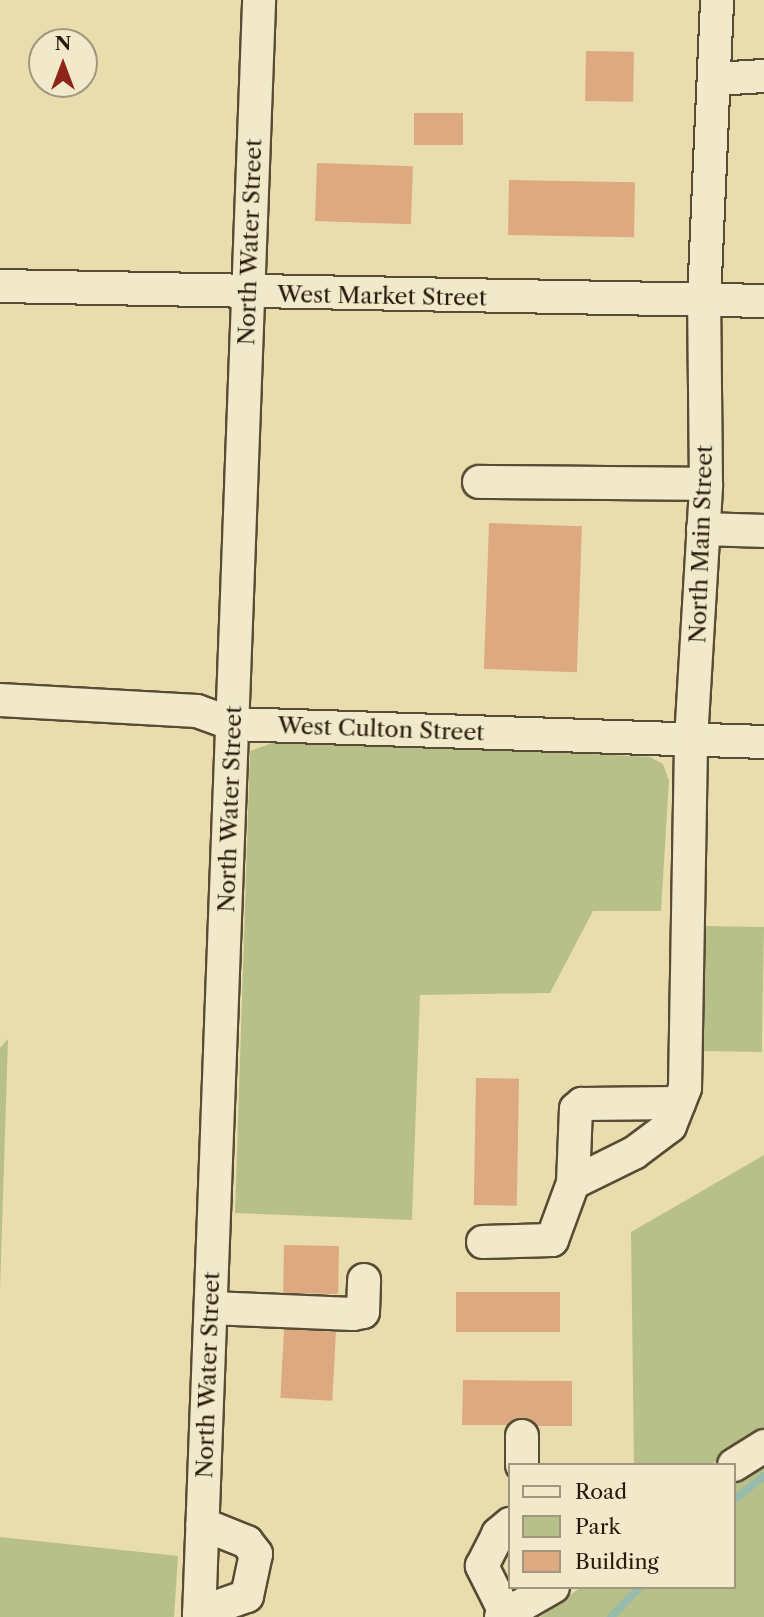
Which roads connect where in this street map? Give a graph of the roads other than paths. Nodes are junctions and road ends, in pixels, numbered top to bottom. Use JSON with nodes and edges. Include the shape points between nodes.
{"nodes":[{"id":1,"x":260,"y":0,"type":"edge"},
{"id":2,"x":717,"y":0,"type":"edge"},
{"id":3,"x":764,"y":76,"type":"edge"},
{"id":4,"x":715,"y":79,"type":"junction"},
{"id":5,"x":0,"y":286,"type":"edge"},
{"id":6,"x":248,"y":295,"type":"junction"},
{"id":7,"x":705,"y":300,"type":"junction"},
{"id":8,"x":764,"y":302,"type":"edge"},
{"id":9,"x":479,"y":482,"type":"dead end"},
{"id":10,"x":706,"y":484,"type":"junction"},
{"id":11,"x":704,"y":529,"type":"junction"},
{"id":12,"x":764,"y":531,"type":"edge"},
{"id":13,"x":0,"y":699,"type":"edge"},
{"id":14,"x":233,"y":724,"type":"junction"},
{"id":15,"x":691,"y":740,"type":"junction"},
{"id":16,"x":764,"y":742,"type":"edge"},
{"id":17,"x":682,"y":1095,"type":"junction"},
{"id":18,"x":573,"y":1183,"type":"junction"},
{"id":19,"x":483,"y":1242,"type":"dead end"},
{"id":20,"x":364,"y":1280,"type":"dead end"},
{"id":21,"x":211,"y":1308,"type":"junction"},
{"id":22,"x":764,"y":1446,"type":"edge"},
{"id":23,"x":736,"y":1464,"type":"edge"},
{"id":24,"x":202,"y":1524,"type":"junction"},
{"id":25,"x":508,"y":1526,"type":"edge"},
{"id":26,"x":550,"y":1589,"type":"edge"},
{"id":27,"x":199,"y":1615,"type":"edge"},
{"id":28,"x":503,"y":1616,"type":"edge"}],
"edges":[{"from":1,"to":6,"type":"street","name":"North Water Street"},
{"from":2,"to":4,"type":"street","name":"North Main Street"},
{"from":3,"to":4,"type":"street"},
{"from":4,"to":7,"type":"street","name":"North Main Street"},
{"from":5,"to":6,"type":"street","name":"West Market Street"},
{"from":6,"to":7,"type":"street","name":"West Market Street"},
{"from":6,"to":14,"type":"street","name":"North Water Street"},
{"from":7,"to":8,"type":"street","name":"West Market Street"},
{"from":7,"to":10,"type":"street","name":"North Main Street"},
{"from":9,"to":10,"type":"street"},
{"from":10,"to":11,"type":"street","name":"North Main Street"},
{"from":11,"to":12,"type":"street"},
{"from":11,"to":15,"type":"street","name":"North Main Street"},
{"from":13,"to":14,"type":"street","name":"West Culton Street","via":[[197,711]]},
{"from":14,"to":15,"type":"street","name":"West Culton Street"},
{"from":14,"to":21,"type":"street","name":"North Water Street"},
{"from":15,"to":16,"type":"street","name":"West Culton Street"},
{"from":15,"to":17,"type":"street","name":"North Main Street"},
{"from":17,"to":18,"type":"street","via":[[670,1126],[634,1153]]},
{"from":17,"to":18,"type":"street","via":[[582,1104],[576,1110]]},
{"from":18,"to":19,"type":"street","via":[[552,1240]]},
{"from":20,"to":21,"type":"street","via":[[363,1312],[354,1314]]},
{"from":21,"to":24,"type":"street","name":"North Water Street"},
{"from":22,"to":23,"type":"street"},
{"from":24,"to":27,"type":"street","name":"North Water Street"},
{"from":24,"to":27,"type":"street","via":[[247,1542],[256,1554],[247,1596]]},
{"from":25,"to":28,"type":"street","via":[[498,1534],[482,1566]]},
{"from":26,"to":28,"type":"street"}]}
